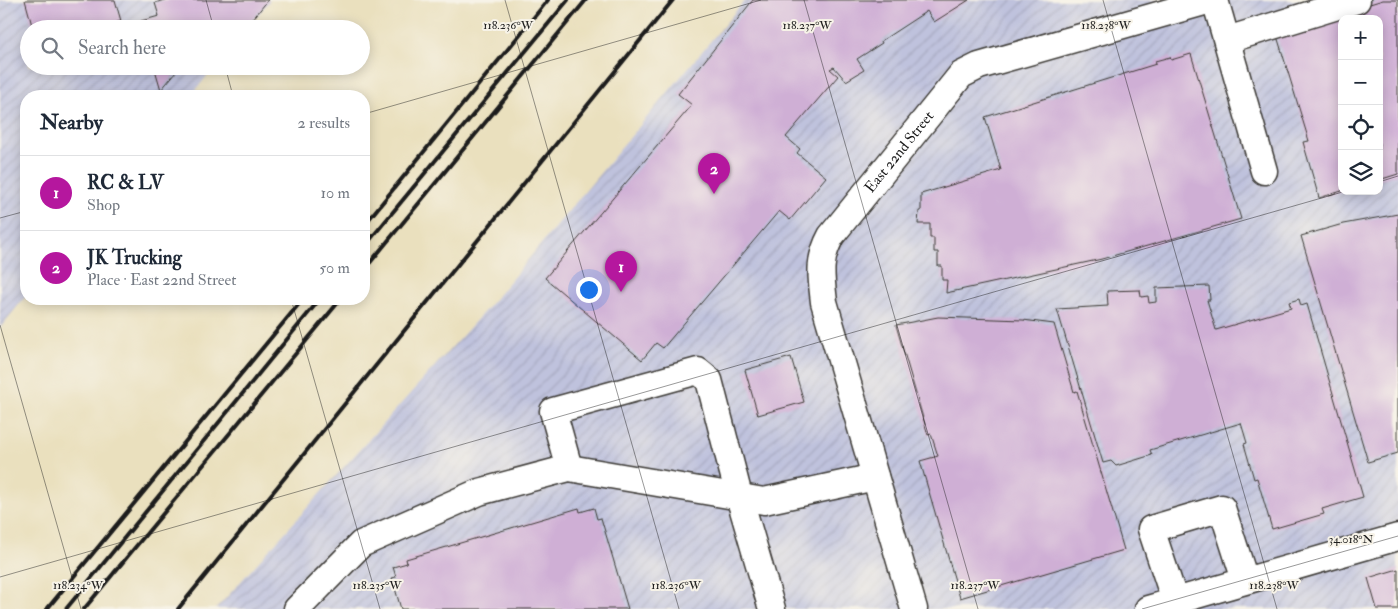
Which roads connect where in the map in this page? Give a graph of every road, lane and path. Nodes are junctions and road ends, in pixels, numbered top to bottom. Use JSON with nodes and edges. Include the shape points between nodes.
{"nodes":[{"id":1,"x":1211,"y":0,"type":"edge"},
{"id":2,"x":1215,"y":0,"type":"edge"},
{"id":3,"x":1357,"y":0,"type":"edge"},
{"id":4,"x":1227,"y":40,"type":"junction"},
{"id":5,"x":1264,"y":171,"type":"dead end"},
{"id":6,"x":569,"y":468,"type":"junction"},
{"id":7,"x":875,"y":477,"type":"junction"},
{"id":8,"x":739,"y":496,"type":"junction"},
{"id":9,"x":1398,"y":537,"type":"edge"},
{"id":10,"x":1245,"y":580,"type":"junction"},
{"id":11,"x":1175,"y":600,"type":"junction"},
{"id":12,"x":297,"y":609,"type":"edge"},
{"id":13,"x":772,"y":609,"type":"edge"},
{"id":14,"x":914,"y":609,"type":"edge"},
{"id":15,"x":1148,"y":609,"type":"edge"}],
"edges":[{"from":1,"to":7,"type":"street","name":"East 22nd Street","via":[[979,66],[961,75],[831,236],[822,252],[824,302]]},
{"from":2,"to":4,"type":"street"},
{"from":3,"to":4,"type":"street"},
{"from":4,"to":5,"type":"street"},
{"from":6,"to":8,"type":"street"},
{"from":6,"to":8,"type":"street","via":[[553,411],[698,371],[709,380]]},
{"from":6,"to":12,"type":"street","via":[[479,492],[361,544]]},
{"from":7,"to":8,"type":"street","via":[[764,500]]},
{"from":7,"to":14,"type":"street","name":"East 22nd Street"},
{"from":8,"to":13,"type":"street"},
{"from":9,"to":10,"type":"street"},
{"from":10,"to":11,"type":"street"},
{"from":10,"to":11,"type":"street","via":[[1222,508],[1151,529]]},
{"from":11,"to":15,"type":"street"}]}
